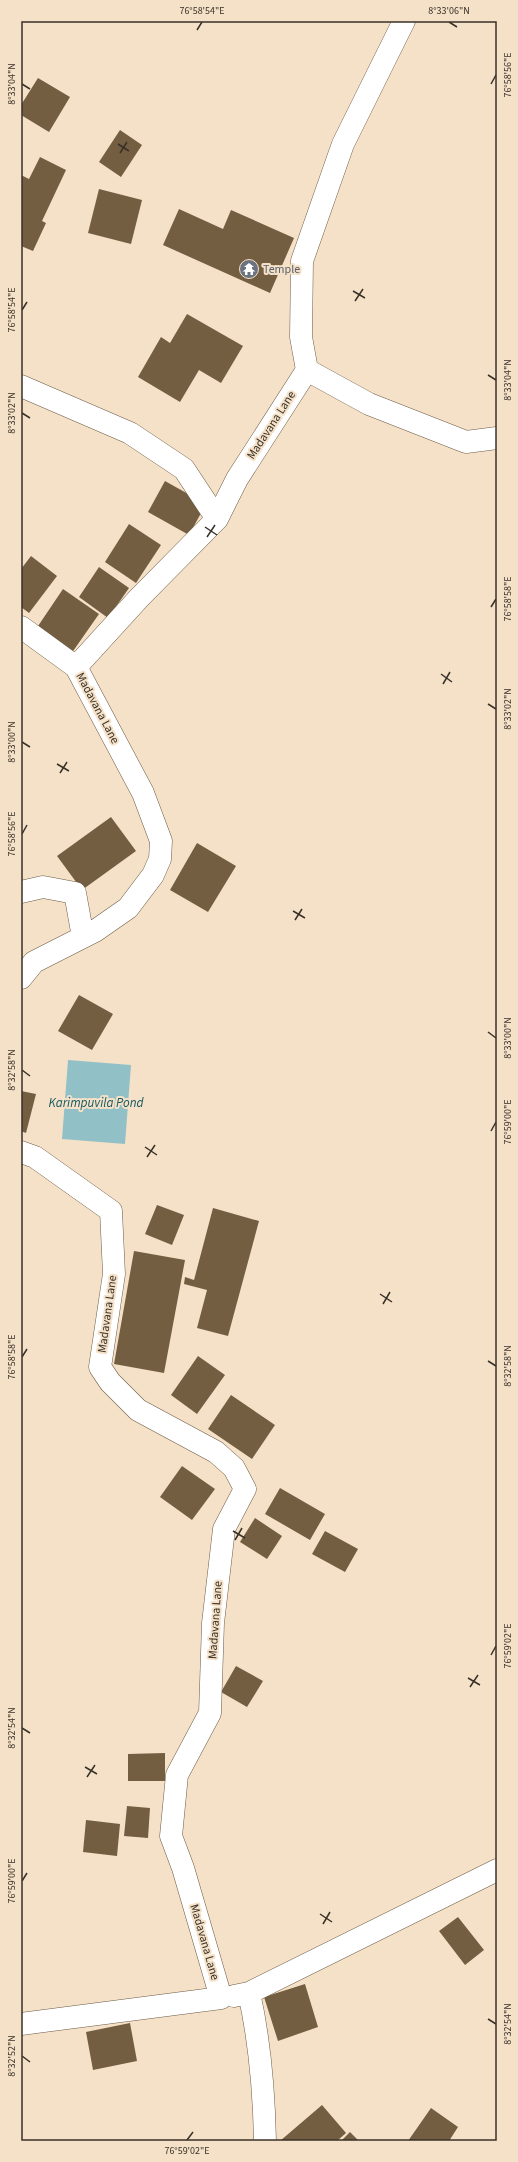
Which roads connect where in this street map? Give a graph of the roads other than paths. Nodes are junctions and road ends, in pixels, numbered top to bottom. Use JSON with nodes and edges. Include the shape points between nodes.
{"nodes":[{"id":1,"x":404,"y":21,"type":"edge"},
{"id":2,"x":307,"y":370,"type":"junction"},
{"id":3,"x":21,"y":386,"type":"edge"},
{"id":4,"x":497,"y":438,"type":"edge"},
{"id":5,"x":217,"y":519,"type":"junction"},
{"id":6,"x":21,"y":627,"type":"edge"},
{"id":7,"x":76,"y":667,"type":"junction"},
{"id":8,"x":21,"y":892,"type":"edge"},
{"id":9,"x":83,"y":937,"type":"junction"},
{"id":10,"x":21,"y":978,"type":"edge"},
{"id":11,"x":21,"y":1152,"type":"edge"},
{"id":12,"x":497,"y":1870,"type":"edge"},
{"id":13,"x":249,"y":1993,"type":"junction"},
{"id":14,"x":221,"y":1998,"type":"junction"},
{"id":15,"x":21,"y":2024,"type":"edge"},
{"id":16,"x":265,"y":2141,"type":"edge"}],
"edges":[{"from":1,"to":2,"type":"street","via":[[343,144],[302,261],[301,337]]},
{"from":2,"to":4,"type":"street","via":[[369,404],[466,442]]},
{"from":2,"to":5,"type":"street","name":"Madavana Lane","via":[[237,479]]},
{"from":3,"to":5,"type":"street","via":[[130,433],[184,469]]},
{"from":5,"to":7,"type":"street","name":"Madavana Lane"},
{"from":6,"to":7,"type":"street"},
{"from":7,"to":9,"type":"street","name":"Madavana Lane","via":[[143,793],[161,841],[160,859],[153,876],[128,908]]},
{"from":8,"to":9,"type":"street","via":[[43,887],[75,893]]},
{"from":9,"to":10,"type":"street","name":"Madavana Lane","via":[[34,962]]},
{"from":11,"to":14,"type":"street","name":"Madavana Lane","via":[[35,1157],[111,1211],[114,1274],[100,1367],[110,1382],[138,1410],[216,1452],[234,1468],[245,1489],[224,1529],[213,1623],[210,1713],[177,1775],[171,1836],[183,1868]]},
{"from":12,"to":13,"type":"street"},
{"from":13,"to":14,"type":"street"},
{"from":13,"to":16,"type":"street","via":[[263,2082]]},
{"from":14,"to":15,"type":"street","name":"Madavana Lane"}]}
